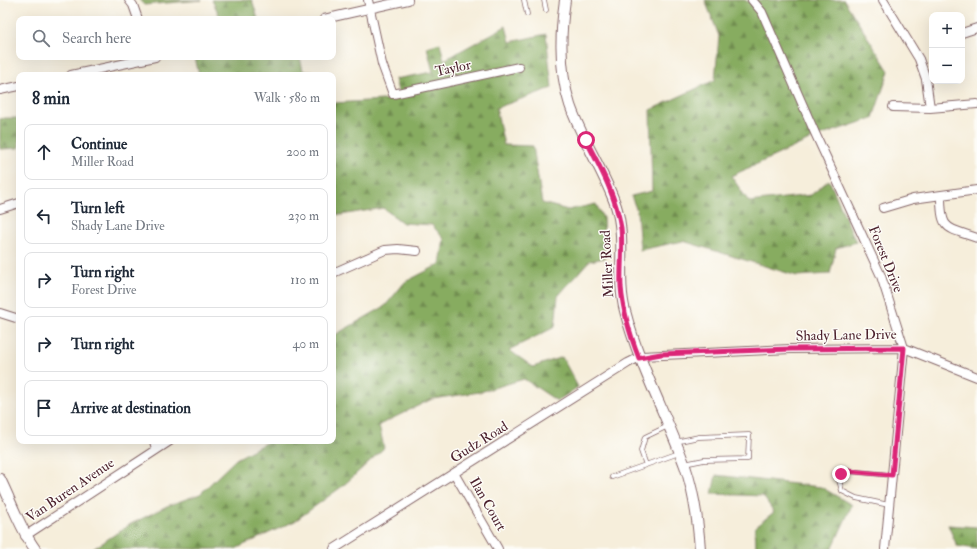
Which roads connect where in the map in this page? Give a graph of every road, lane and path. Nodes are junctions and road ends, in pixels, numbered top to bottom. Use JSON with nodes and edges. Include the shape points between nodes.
{"nodes":[{"id":1,"x":129,"y":0,"type":"edge"},
{"id":2,"x":408,"y":0,"type":"edge"},
{"id":3,"x":524,"y":0,"type":"edge"},
{"id":4,"x":544,"y":0,"type":"edge"},
{"id":5,"x":565,"y":0,"type":"edge"},
{"id":6,"x":752,"y":0,"type":"edge"},
{"id":7,"x":887,"y":1,"type":"edge"},
{"id":8,"x":369,"y":4,"type":"edge"},
{"id":9,"x":546,"y":10,"type":"dead end"},
{"id":10,"x":527,"y":14,"type":"dead end"},
{"id":11,"x":137,"y":16,"type":"edge"},
{"id":12,"x":333,"y":16,"type":"edge"},
{"id":13,"x":977,"y":28,"type":"edge"},
{"id":14,"x":965,"y":32,"type":"edge"},
{"id":15,"x":138,"y":60,"type":"edge"},
{"id":16,"x":519,"y":67,"type":"dead end"},
{"id":17,"x":84,"y":72,"type":"edge"},
{"id":18,"x":16,"y":87,"type":"edge"},
{"id":19,"x":0,"y":90,"type":"edge"},
{"id":20,"x":977,"y":104,"type":"edge"},
{"id":21,"x":893,"y":107,"type":"dead end"},
{"id":22,"x":930,"y":108,"type":"junction"},
{"id":23,"x":977,"y":190,"type":"edge"},
{"id":24,"x":941,"y":195,"type":"junction"},
{"id":25,"x":16,"y":204,"type":"edge"},
{"id":26,"x":883,"y":208,"type":"dead end"},
{"id":27,"x":0,"y":209,"type":"edge"},
{"id":28,"x":977,"y":238,"type":"edge"},
{"id":29,"x":417,"y":251,"type":"dead end"},
{"id":30,"x":337,"y":268,"type":"edge"},
{"id":31,"x":0,"y":313,"type":"edge"},
{"id":32,"x":16,"y":318,"type":"edge"},
{"id":33,"x":904,"y":348,"type":"junction"},
{"id":34,"x":639,"y":358,"type":"junction"},
{"id":35,"x":977,"y":377,"type":"edge"},
{"id":36,"x":668,"y":426,"type":"junction"},
{"id":37,"x":675,"y":442,"type":"junction"},
{"id":38,"x":155,"y":445,"type":"edge"},
{"id":39,"x":679,"y":453,"type":"junction"},
{"id":40,"x":684,"y":464,"type":"junction"},
{"id":41,"x":646,"y":465,"type":"junction"},
{"id":42,"x":454,"y":473,"type":"junction"},
{"id":43,"x":892,"y":475,"type":"junction"},
{"id":44,"x":612,"y":477,"type":"dead end"},
{"id":45,"x":0,"y":479,"type":"edge"},
{"id":46,"x":889,"y":506,"type":"junction"},
{"id":47,"x":26,"y":536,"type":"junction"},
{"id":48,"x":34,"y":549,"type":"edge"},
{"id":49,"x":334,"y":549,"type":"edge"},
{"id":50,"x":498,"y":549,"type":"edge"},
{"id":51,"x":700,"y":549,"type":"edge"},
{"id":52,"x":885,"y":549,"type":"edge"}],
"edges":[{"from":1,"to":11,"type":"street","via":[[134,5]]},
{"from":2,"to":8,"type":"street"},
{"from":3,"to":10,"type":"lane"},
{"from":4,"to":9,"type":"lane"},
{"from":5,"to":34,"type":"street","name":"Miller Road","via":[[561,34],[565,85],[573,111],[608,182],[617,209],[621,230],[621,286],[624,309]]},
{"from":6,"to":33,"type":"street","name":"Forest Drive","via":[[762,12],[881,276]]},
{"from":7,"to":22,"type":"street","via":[[919,59],[926,79]]},
{"from":8,"to":12,"type":"street"},
{"from":8,"to":16,"type":"street","name":"Taylor","via":[[382,64],[393,94]]},
{"from":13,"to":14,"type":"street"},
{"from":15,"to":17,"type":"street"},
{"from":18,"to":19,"type":"street"},
{"from":20,"to":22,"type":"street"},
{"from":21,"to":22,"type":"street"},
{"from":23,"to":24,"type":"street"},
{"from":24,"to":26,"type":"street","via":[[913,199]]},
{"from":24,"to":28,"type":"street","via":[[942,220],[947,227]]},
{"from":25,"to":27,"type":"street"},
{"from":29,"to":30,"type":"street","via":[[385,250]]},
{"from":31,"to":32,"type":"street"},
{"from":33,"to":34,"type":"street","name":"Shady Lane Drive","via":[[791,349],[661,354]]},
{"from":33,"to":35,"type":"street","name":"Shady Lane Drive"},
{"from":33,"to":43,"type":"street","name":"Forest Drive"},
{"from":34,"to":36,"type":"street","name":"Miller Road"},
{"from":34,"to":42,"type":"street","name":"Gudz Road"},
{"from":36,"to":37,"type":"street","name":"Miller Road"},
{"from":36,"to":41,"type":"lane","via":[[646,437],[641,450]]},
{"from":37,"to":39,"type":"street","name":"Miller Road"},
{"from":37,"to":40,"type":"lane","via":[[749,435],[748,460],[704,460]]},
{"from":38,"to":47,"type":"street","name":"Van Buren Avenue"},
{"from":39,"to":40,"type":"street","name":"Miller Road"},
{"from":39,"to":41,"type":"lane"},
{"from":40,"to":51,"type":"street","name":"Miller Road","via":[[693,493]]},
{"from":41,"to":44,"type":"lane"},
{"from":42,"to":49,"type":"street","name":"Gudz Road"},
{"from":42,"to":50,"type":"street","name":"Ilan Court"},
{"from":43,"to":46,"type":"street","name":"Forest Drive"},
{"from":43,"to":46,"type":"lane","via":[[847,471],[841,474],[839,480],[842,491],[856,498]]},
{"from":45,"to":47,"type":"street"},
{"from":46,"to":52,"type":"street","name":"Forest Drive"},
{"from":47,"to":48,"type":"street"}]}
